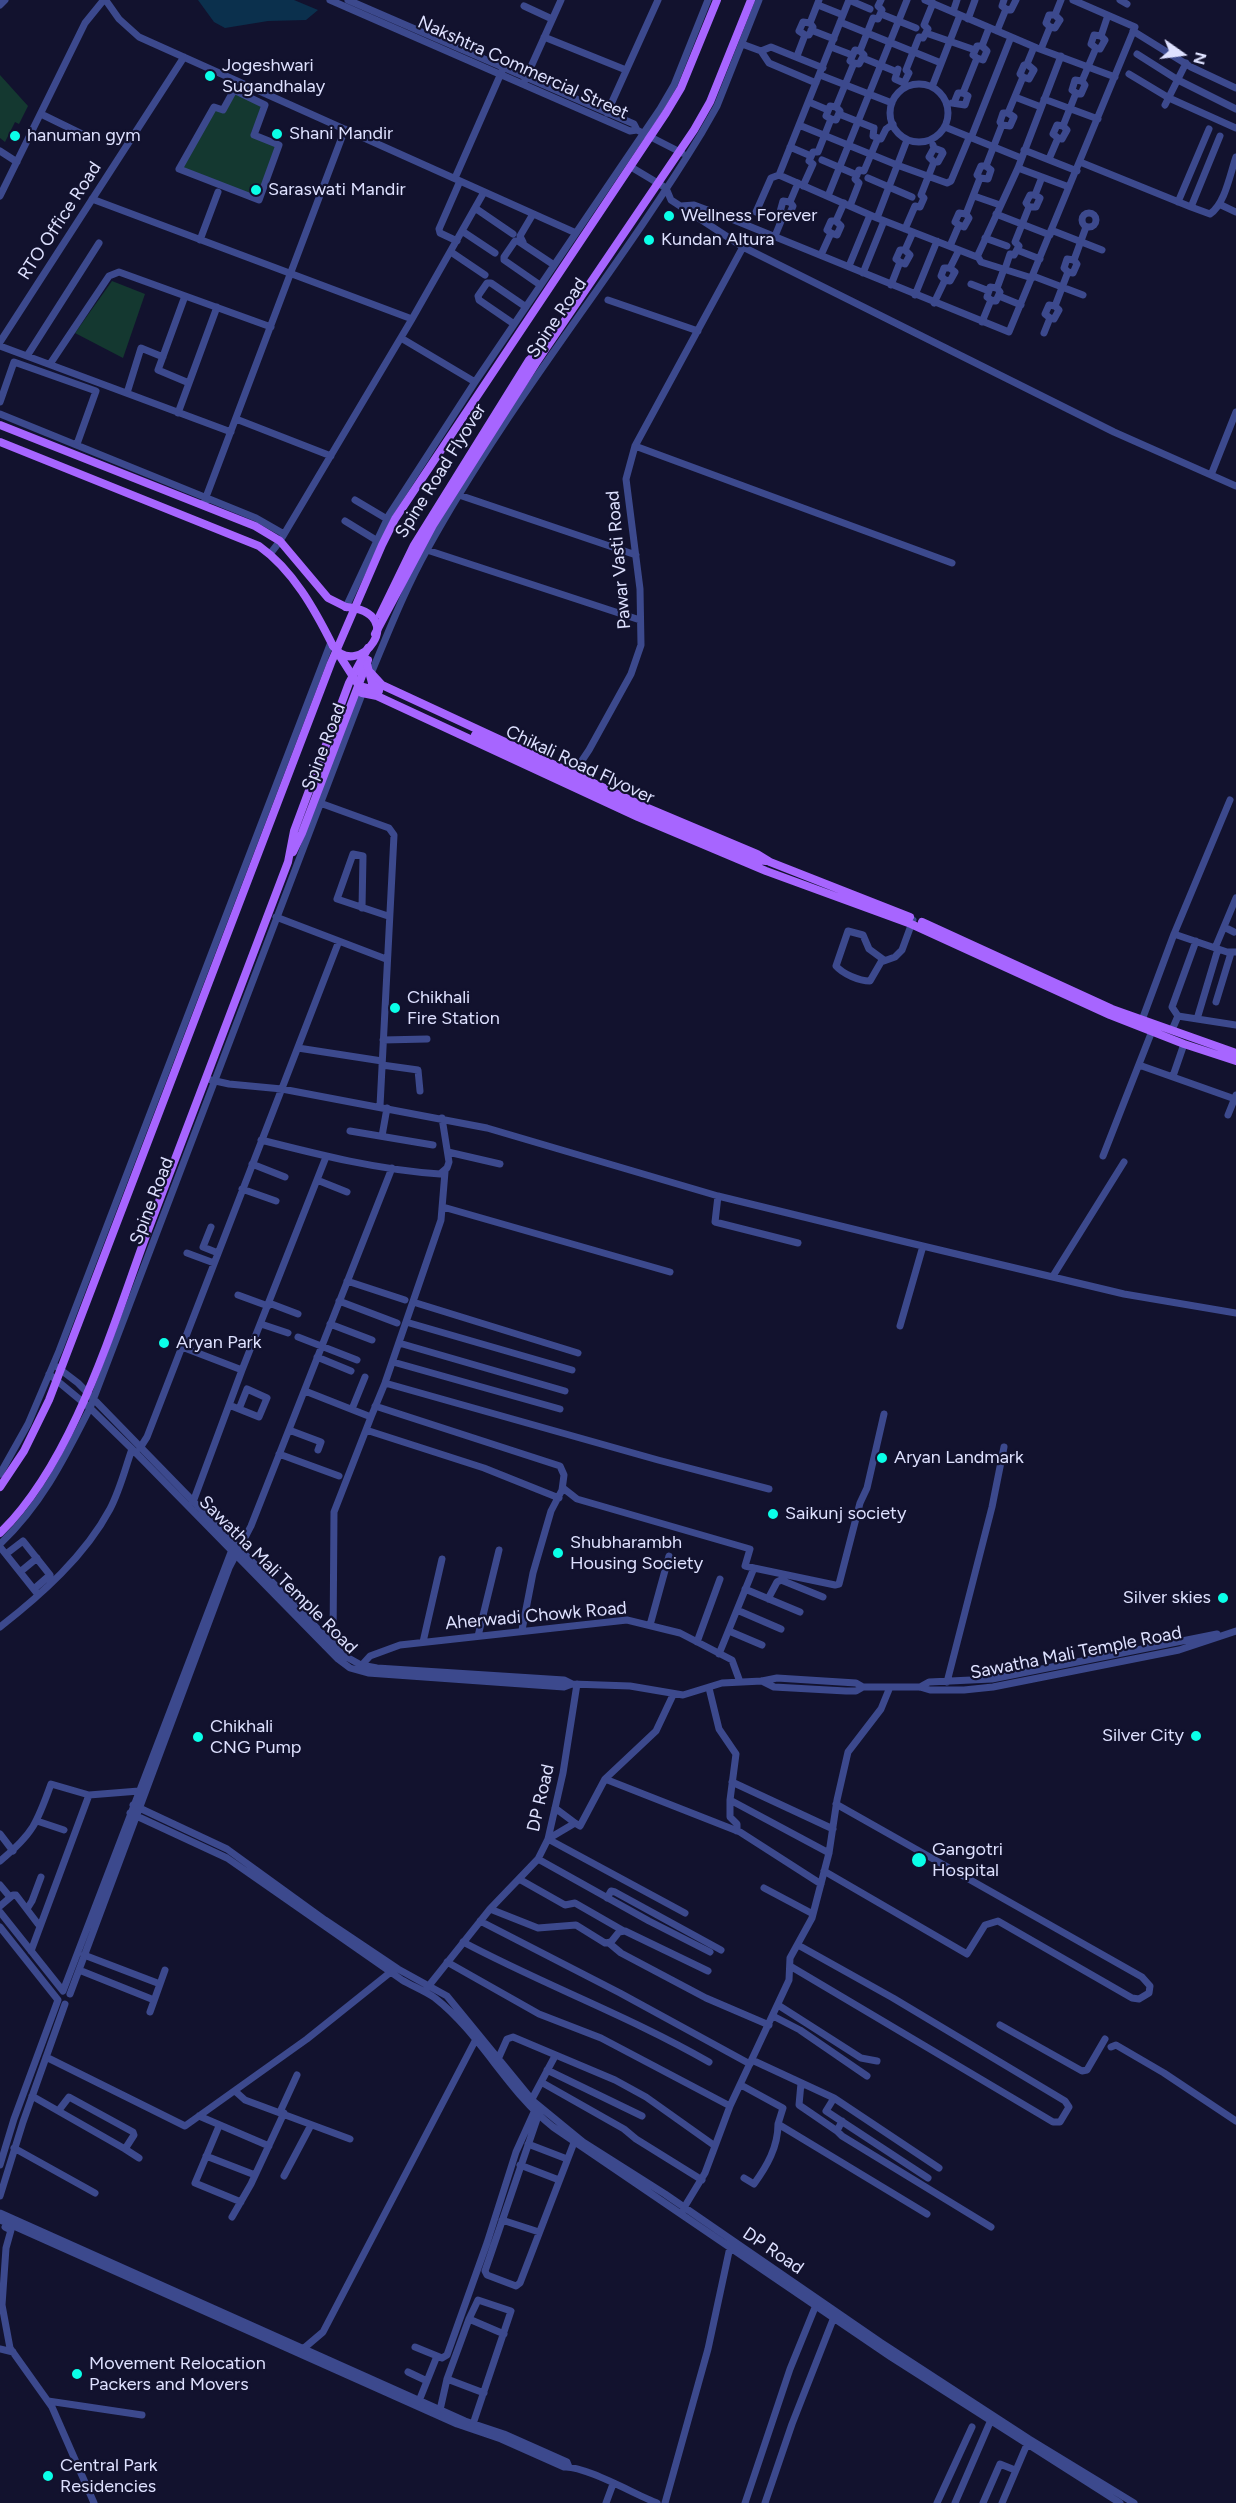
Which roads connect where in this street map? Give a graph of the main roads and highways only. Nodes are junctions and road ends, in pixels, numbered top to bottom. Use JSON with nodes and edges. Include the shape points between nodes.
{"nodes":[{"id":1,"x":717,"y":0,"type":"edge"},
{"id":2,"x":751,"y":0,"type":"edge"},
{"id":3,"x":549,"y":345,"type":"junction"},
{"id":4,"x":0,"y":425,"type":"edge"},
{"id":5,"x":0,"y":442,"type":"edge"},
{"id":6,"x":376,"y":626,"type":"junction"},
{"id":7,"x":374,"y":643,"type":"junction"},
{"id":8,"x":334,"y":646,"type":"junction"},
{"id":9,"x":369,"y":668,"type":"junction"},
{"id":10,"x":361,"y":690,"type":"junction"},
{"id":11,"x":379,"y":691,"type":"junction"},
{"id":12,"x":288,"y":862,"type":"junction"},
{"id":13,"x":768,"y":866,"type":"junction"},
{"id":14,"x":912,"y":921,"type":"junction"},
{"id":15,"x":1236,"y":1053,"type":"edge"},
{"id":16,"x":1236,"y":1061,"type":"edge"},
{"id":17,"x":40,"y":1397,"type":"road end"},
{"id":18,"x":49,"y":1400,"type":"junction"},
{"id":19,"x":0,"y":1487,"type":"edge"},
{"id":20,"x":0,"y":1533,"type":"edge"}],
"edges":[{"from":1,"to":18,"type":"main road","name":"Spine Road","via":[[681,88],[645,134],[631,167],[382,544],[327,674],[57,1367]]},
{"from":2,"to":3,"type":"main road","name":"Spine Road","via":[[710,102],[684,154]]},
{"from":3,"to":6,"type":"main road","name":"Spine Road Flyover","via":[[529,360],[414,544]]},
{"from":3,"to":12,"type":"main road","name":"Spine Road","via":[[423,549],[350,683],[294,831]]},
{"from":4,"to":6,"type":"main road","bridge":true,"via":[[205,502],[282,538],[324,594],[333,602],[366,612]]},
{"from":5,"to":8,"type":"main road","via":[[248,540],[270,554],[300,590]]},
{"from":6,"to":7,"type":"main road","name":"Spine Road Flyover","bridge":true},
{"from":7,"to":8,"type":"main road","bridge":true,"via":[[357,655],[348,655]]},
{"from":7,"to":9,"type":"main road","name":"Spine Road Flyover","bridge":true},
{"from":8,"to":10,"type":"main road","bridge":true},
{"from":9,"to":10,"type":"main road","name":"Spine Road Flyover","bridge":true},
{"from":9,"to":11,"type":"main road","bridge":true,"via":[[372,683]]},
{"from":9,"to":13,"type":"main road","via":[[382,685],[756,854]]},
{"from":10,"to":11,"type":"main road","name":"Chikali Road Flyover","bridge":true},
{"from":10,"to":12,"type":"main road","name":"Spine Road Flyover"},
{"from":10,"to":13,"type":"main road","via":[[638,817]]},
{"from":11,"to":13,"type":"main road","name":"Chikali Road Flyover","via":[[640,812]]},
{"from":12,"to":20,"type":"main road","name":"Spine Road","via":[[86,1392],[36,1491]]},
{"from":13,"to":14,"type":"main road"},
{"from":14,"to":15,"type":"main road","via":[[1112,1009]]},
{"from":14,"to":16,"type":"main road","via":[[1062,995]]},
{"from":17,"to":18,"type":"main road"},
{"from":18,"to":19,"type":"main road"}]}
